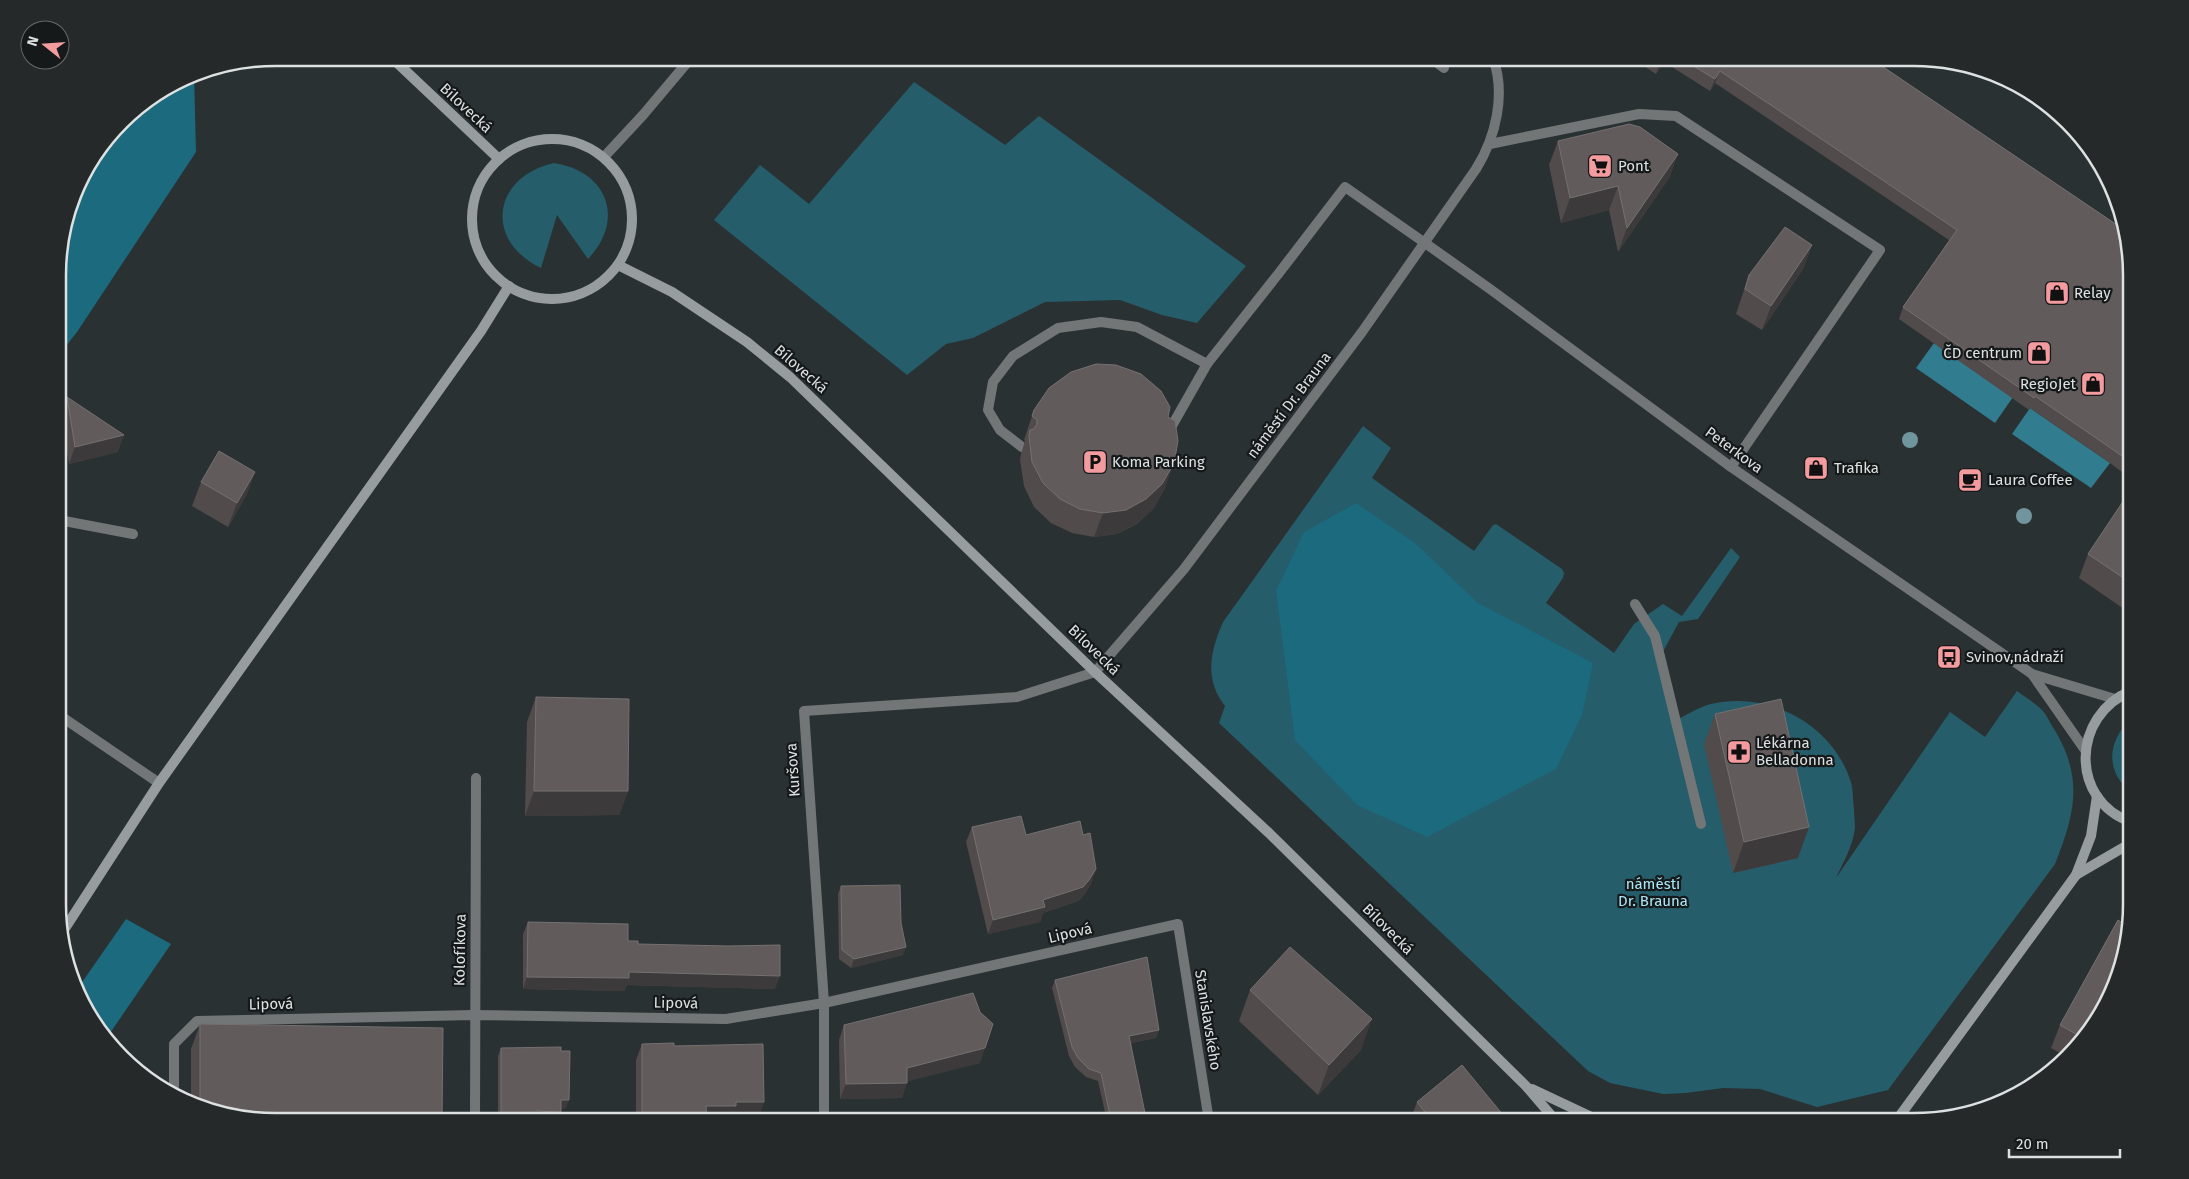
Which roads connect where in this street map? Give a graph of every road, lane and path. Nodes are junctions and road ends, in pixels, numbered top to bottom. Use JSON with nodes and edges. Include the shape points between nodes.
{"nodes":[{"id":1,"x":400,"y":66,"type":"edge"},
{"id":2,"x":685,"y":66,"type":"edge"},
{"id":3,"x":1441,"y":66,"type":"edge"},
{"id":4,"x":1494,"y":66,"type":"edge"},
{"id":5,"x":1444,"y":68,"type":"dead end"},
{"id":6,"x":1490,"y":144,"type":"junction"},
{"id":7,"x":604,"y":157,"type":"junction"},
{"id":8,"x":499,"y":159,"type":"junction"},
{"id":9,"x":1425,"y":243,"type":"junction"},
{"id":10,"x":618,"y":265,"type":"junction"},
{"id":11,"x":509,"y":286,"type":"junction"},
{"id":12,"x":1207,"y":364,"type":"junction"},
{"id":13,"x":1165,"y":438,"type":"edge"},
{"id":14,"x":1022,"y":447,"type":"dead end"},
{"id":15,"x":1731,"y":467,"type":"junction"},
{"id":16,"x":66,"y":521,"type":"edge"},
{"id":17,"x":133,"y":534,"type":"dead end"},
{"id":18,"x":1635,"y":604,"type":"dead end"},
{"id":19,"x":1095,"y":672,"type":"junction"},
{"id":20,"x":2032,"y":674,"type":"junction"},
{"id":21,"x":2123,"y":694,"type":"edge"},
{"id":22,"x":2115,"y":698,"type":"junction"},
{"id":23,"x":66,"y":720,"type":"edge"},
{"id":24,"x":2085,"y":750,"type":"junction"},
{"id":25,"x":476,"y":778,"type":"dead end"},
{"id":26,"x":159,"y":783,"type":"junction"},
{"id":27,"x":2097,"y":796,"type":"junction"},
{"id":28,"x":2123,"y":819,"type":"edge"},
{"id":29,"x":1701,"y":824,"type":"dead end"},
{"id":30,"x":2123,"y":848,"type":"edge"},
{"id":31,"x":2076,"y":875,"type":"junction"},
{"id":32,"x":68,"y":924,"type":"edge"},
{"id":33,"x":1178,"y":924,"type":"joint"},
{"id":34,"x":824,"y":1003,"type":"junction"},
{"id":35,"x":474,"y":1015,"type":"junction"},
{"id":36,"x":174,"y":1086,"type":"edge"},
{"id":37,"x":1526,"y":1086,"type":"junction"},
{"id":38,"x":475,"y":1113,"type":"edge"},
{"id":39,"x":824,"y":1113,"type":"edge"},
{"id":40,"x":1208,"y":1113,"type":"edge"},
{"id":41,"x":1549,"y":1113,"type":"edge"},
{"id":42,"x":1583,"y":1113,"type":"edge"},
{"id":43,"x":1902,"y":1113,"type":"edge"}],
"edges":[{"from":1,"to":8,"type":"street","name":"Bílovecká"},
{"from":2,"to":7,"type":"street"},
{"from":3,"to":5,"type":"street"},
{"from":4,"to":6,"type":"street","name":"náměstí Dr. Brauna","via":[[1499,96]]},
{"from":6,"to":9,"type":"street","name":"náměstí Dr. Brauna"},
{"from":6,"to":15,"type":"street","via":[[1639,114],[1676,116],[1880,250]]},
{"from":7,"to":8,"type":"street","via":[[579,143],[551,138],[514,148]]},
{"from":7,"to":10,"type":"street","via":[[620,175],[629,196],[632,220],[629,243]]},
{"from":8,"to":11,"type":"street","via":[[484,178],[474,200],[472,225],[478,249],[490,270]]},
{"from":9,"to":12,"type":"street","name":"Peterkova","via":[[1345,187]]},
{"from":9,"to":15,"type":"street","name":"Peterkova"},
{"from":9,"to":19,"type":"street","name":"náměstí Dr. Brauna","via":[[1184,569]]},
{"from":10,"to":11,"type":"street","via":[[590,289],[562,298],[540,298]]},
{"from":10,"to":19,"type":"street","name":"Bílovecká","via":[[672,292],[746,342],[790,377]]},
{"from":11,"to":26,"type":"street","via":[[481,331]]},
{"from":12,"to":13,"type":"street"},
{"from":12,"to":14,"type":"street","via":[[1137,327],[1101,322],[1058,328],[1013,356],[993,382],[988,410],[1000,430]]},
{"from":15,"to":20,"type":"street","name":"Peterkova"},
{"from":16,"to":17,"type":"street"},
{"from":18,"to":29,"type":"street","via":[[1655,636]]},
{"from":19,"to":34,"type":"street","name":"Kuršova","via":[[1017,697],[804,711]]},
{"from":19,"to":37,"type":"street","name":"Bílovecká","via":[[1269,833]]},
{"from":20,"to":22,"type":"street"},
{"from":20,"to":24,"type":"street"},
{"from":21,"to":22,"type":"street"},
{"from":22,"to":24,"type":"street","via":[[2096,719]]},
{"from":23,"to":26,"type":"street"},
{"from":24,"to":27,"type":"street","via":[[2086,768]]},
{"from":25,"to":35,"type":"street","name":"Kolofíkova"},
{"from":26,"to":32,"type":"street"},
{"from":27,"to":28,"type":"street","via":[[2108,809]]},
{"from":27,"to":31,"type":"street","via":[[2091,836]]},
{"from":30,"to":31,"type":"street"},
{"from":31,"to":43,"type":"street"},
{"from":33,"to":34,"type":"street","name":"Lipová"},
{"from":33,"to":40,"type":"street","name":"Stanislavského"},
{"from":34,"to":35,"type":"street","name":"Lipová","via":[[726,1019]]},
{"from":34,"to":39,"type":"street","name":"Kuršova"},
{"from":35,"to":36,"type":"street","name":"Lipová","via":[[197,1021],[174,1044]]},
{"from":35,"to":38,"type":"street","name":"Kolofíkova"},
{"from":37,"to":41,"type":"street"},
{"from":37,"to":42,"type":"street"}]}
